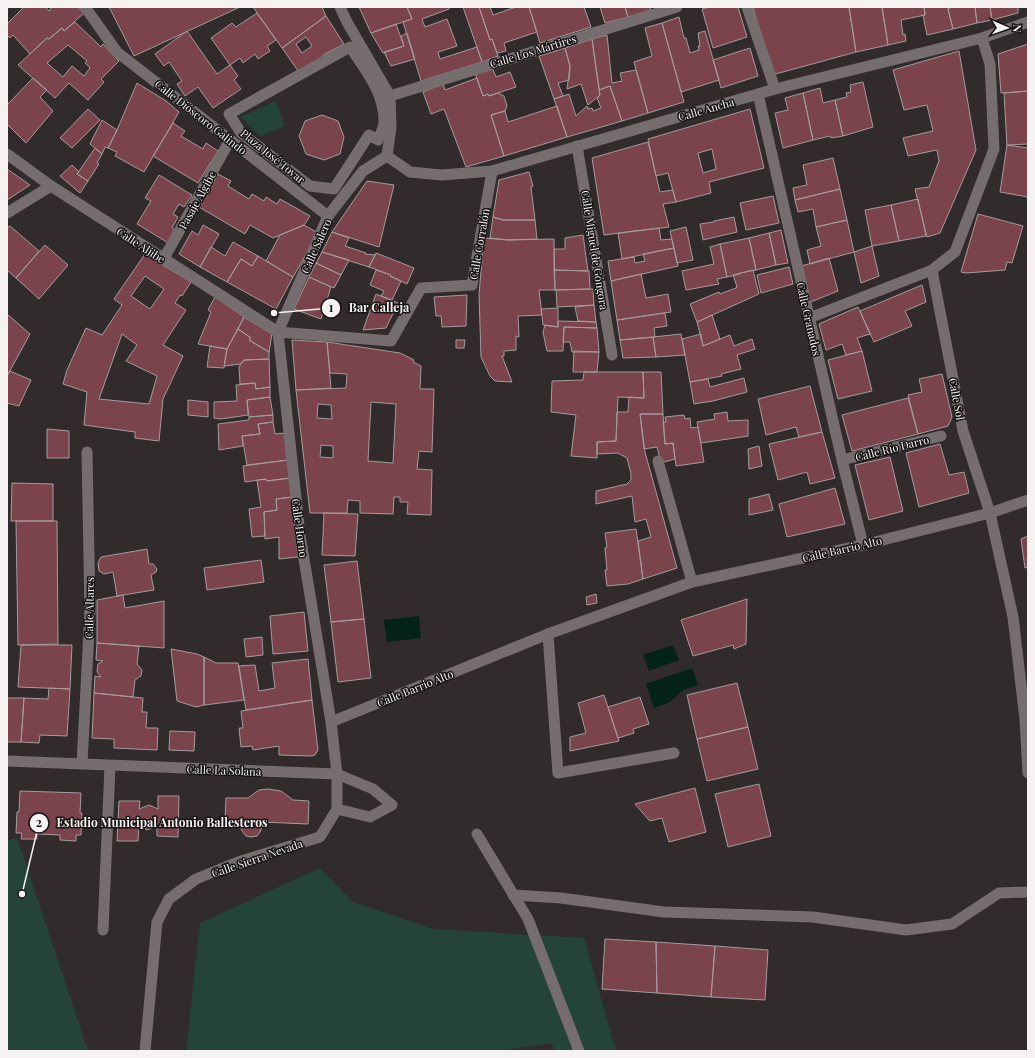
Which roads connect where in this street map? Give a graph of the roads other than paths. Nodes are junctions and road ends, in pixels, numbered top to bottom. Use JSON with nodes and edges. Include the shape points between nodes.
{"nodes":[{"id":1,"x":86,"y":7,"type":"edge"},
{"id":2,"x":340,"y":7,"type":"edge"},
{"id":3,"x":677,"y":7,"type":"edge"},
{"id":4,"x":747,"y":7,"type":"edge"},
{"id":5,"x":1028,"y":22,"type":"edge"},
{"id":6,"x":982,"y":38,"type":"junction"},
{"id":7,"x":350,"y":47,"type":"joint"},
{"id":8,"x":775,"y":89,"type":"junction"},
{"id":9,"x":758,"y":94,"type":"junction"},
{"id":10,"x":390,"y":96,"type":"junction"},
{"id":11,"x":230,"y":140,"type":"junction"},
{"id":12,"x":577,"y":146,"type":"junction"},
{"id":13,"x":7,"y":154,"type":"edge"},
{"id":14,"x":387,"y":156,"type":"junction"},
{"id":15,"x":492,"y":171,"type":"junction"},
{"id":16,"x":50,"y":186,"type":"junction"},
{"id":17,"x":7,"y":213,"type":"edge"},
{"id":18,"x":328,"y":216,"type":"junction"},
{"id":19,"x":163,"y":260,"type":"junction"},
{"id":20,"x":932,"y":270,"type":"junction"},
{"id":21,"x":809,"y":318,"type":"junction"},
{"id":22,"x":278,"y":332,"type":"junction"},
{"id":23,"x":612,"y":355,"type":"dead end"},
{"id":24,"x":941,"y":436,"type":"dead end"},
{"id":25,"x":87,"y":452,"type":"dead end"},
{"id":26,"x":842,"y":460,"type":"junction"},
{"id":27,"x":658,"y":461,"type":"dead end"},
{"id":28,"x":1028,"y":500,"type":"edge"},
{"id":29,"x":990,"y":513,"type":"junction"},
{"id":30,"x":863,"y":545,"type":"junction"},
{"id":31,"x":692,"y":582,"type":"junction"},
{"id":32,"x":548,"y":634,"type":"junction"},
{"id":33,"x":331,"y":722,"type":"junction"},
{"id":34,"x":674,"y":753,"type":"dead end"},
{"id":35,"x":7,"y":761,"type":"edge"},
{"id":36,"x":82,"y":764,"type":"junction"},
{"id":37,"x":110,"y":766,"type":"junction"},
{"id":38,"x":1028,"y":773,"type":"edge"},
{"id":39,"x":337,"y":774,"type":"junction"},
{"id":40,"x":337,"y":809,"type":"junction"},
{"id":41,"x":477,"y":834,"type":"dead end"},
{"id":42,"x":1028,"y":892,"type":"edge"},
{"id":43,"x":513,"y":895,"type":"junction"},
{"id":44,"x":103,"y":930,"type":"dead end"},
{"id":45,"x":145,"y":1051,"type":"edge"},
{"id":46,"x":579,"y":1051,"type":"edge"}],
"edges":[{"from":1,"to":11,"type":"street","name":"Calle Dióscoro Galindo","via":[[116,52]]},
{"from":2,"to":10,"type":"street"},
{"from":3,"to":10,"type":"street","name":"Calle Los Mártires"},
{"from":4,"to":8,"type":"street"},
{"from":5,"to":6,"type":"street","name":"Calle Ancha"},
{"from":6,"to":8,"type":"street","name":"Calle Ancha"},
{"from":6,"to":20,"type":"street","via":[[990,64],[994,149],[955,252]]},
{"from":7,"to":7,"type":"street","name":"Plaza José Tovar","via":[[229,114],[241,133],[310,186],[334,189],[369,135],[378,140],[384,123],[381,99]]},
{"from":8,"to":9,"type":"street","name":"Calle Ancha"},
{"from":9,"to":12,"type":"street","name":"Calle Ancha"},
{"from":9,"to":21,"type":"street","name":"Calle Granados"},
{"from":10,"to":14,"type":"street","via":[[392,126]]},
{"from":11,"to":18,"type":"street","name":"Calle Dióscoro Galindo"},
{"from":11,"to":19,"type":"street","name":"Pasaje Algibe"},
{"from":12,"to":15,"type":"street","name":"Calle Ancha"},
{"from":12,"to":23,"type":"street","name":"Calle Miguel de Góngora"},
{"from":13,"to":16,"type":"street","name":"Calle Aljibe"},
{"from":14,"to":15,"type":"street","name":"Calle Ancha","via":[[410,172],[442,175]]},
{"from":14,"to":18,"type":"street","name":"Calle Salero","via":[[362,170]]},
{"from":15,"to":22,"type":"street","name":"Calle Corralón","via":[[472,285],[421,288],[391,341]]},
{"from":16,"to":17,"type":"street"},
{"from":16,"to":19,"type":"street","name":"Calle Aljibe"},
{"from":18,"to":22,"type":"street","name":"Calle Salero"},
{"from":19,"to":22,"type":"street","name":"Calle Aljibe"},
{"from":20,"to":21,"type":"street"},
{"from":20,"to":29,"type":"street","name":"Calle Sol","via":[[962,431]]},
{"from":21,"to":26,"type":"street","name":"Calle Granados"},
{"from":22,"to":33,"type":"street","name":"Calle Horno","via":[[300,535]]},
{"from":24,"to":26,"type":"street","name":"Calle Río Darro"},
{"from":25,"to":36,"type":"street","name":"Calle Altares","via":[[90,611]]},
{"from":26,"to":30,"type":"street","name":"Calle Granados"},
{"from":27,"to":31,"type":"street"},
{"from":28,"to":29,"type":"street","name":"Calle Barrio Alto"},
{"from":29,"to":30,"type":"street","name":"Calle Barrio Alto"},
{"from":29,"to":38,"type":"street","name":"Calle Sol","via":[[1013,617],[1025,719]]},
{"from":30,"to":31,"type":"street","name":"Calle Barrio Alto"},
{"from":31,"to":32,"type":"street","name":"Calle Barrio Alto"},
{"from":32,"to":33,"type":"street","name":"Calle Barrio Alto"},
{"from":32,"to":34,"type":"street","via":[[558,773]]},
{"from":33,"to":39,"type":"street"},
{"from":35,"to":36,"type":"street","name":"Calle La Solana"},
{"from":36,"to":37,"type":"street","name":"Calle La Solana"},
{"from":37,"to":39,"type":"street","name":"Calle La Solana"},
{"from":37,"to":44,"type":"street"},
{"from":39,"to":40,"type":"street"},
{"from":39,"to":40,"type":"street","name":"Calle La Solana","via":[[373,788],[392,805],[370,817]]},
{"from":40,"to":45,"type":"street","name":"Calle Sierra Nevada","via":[[320,837],[231,865],[196,879],[169,899],[157,922]]},
{"from":41,"to":43,"type":"street"},
{"from":42,"to":43,"type":"street","via":[[998,893],[952,924],[906,930],[813,917],[664,912],[561,898]]},
{"from":43,"to":46,"type":"street","via":[[528,919]]}]}
